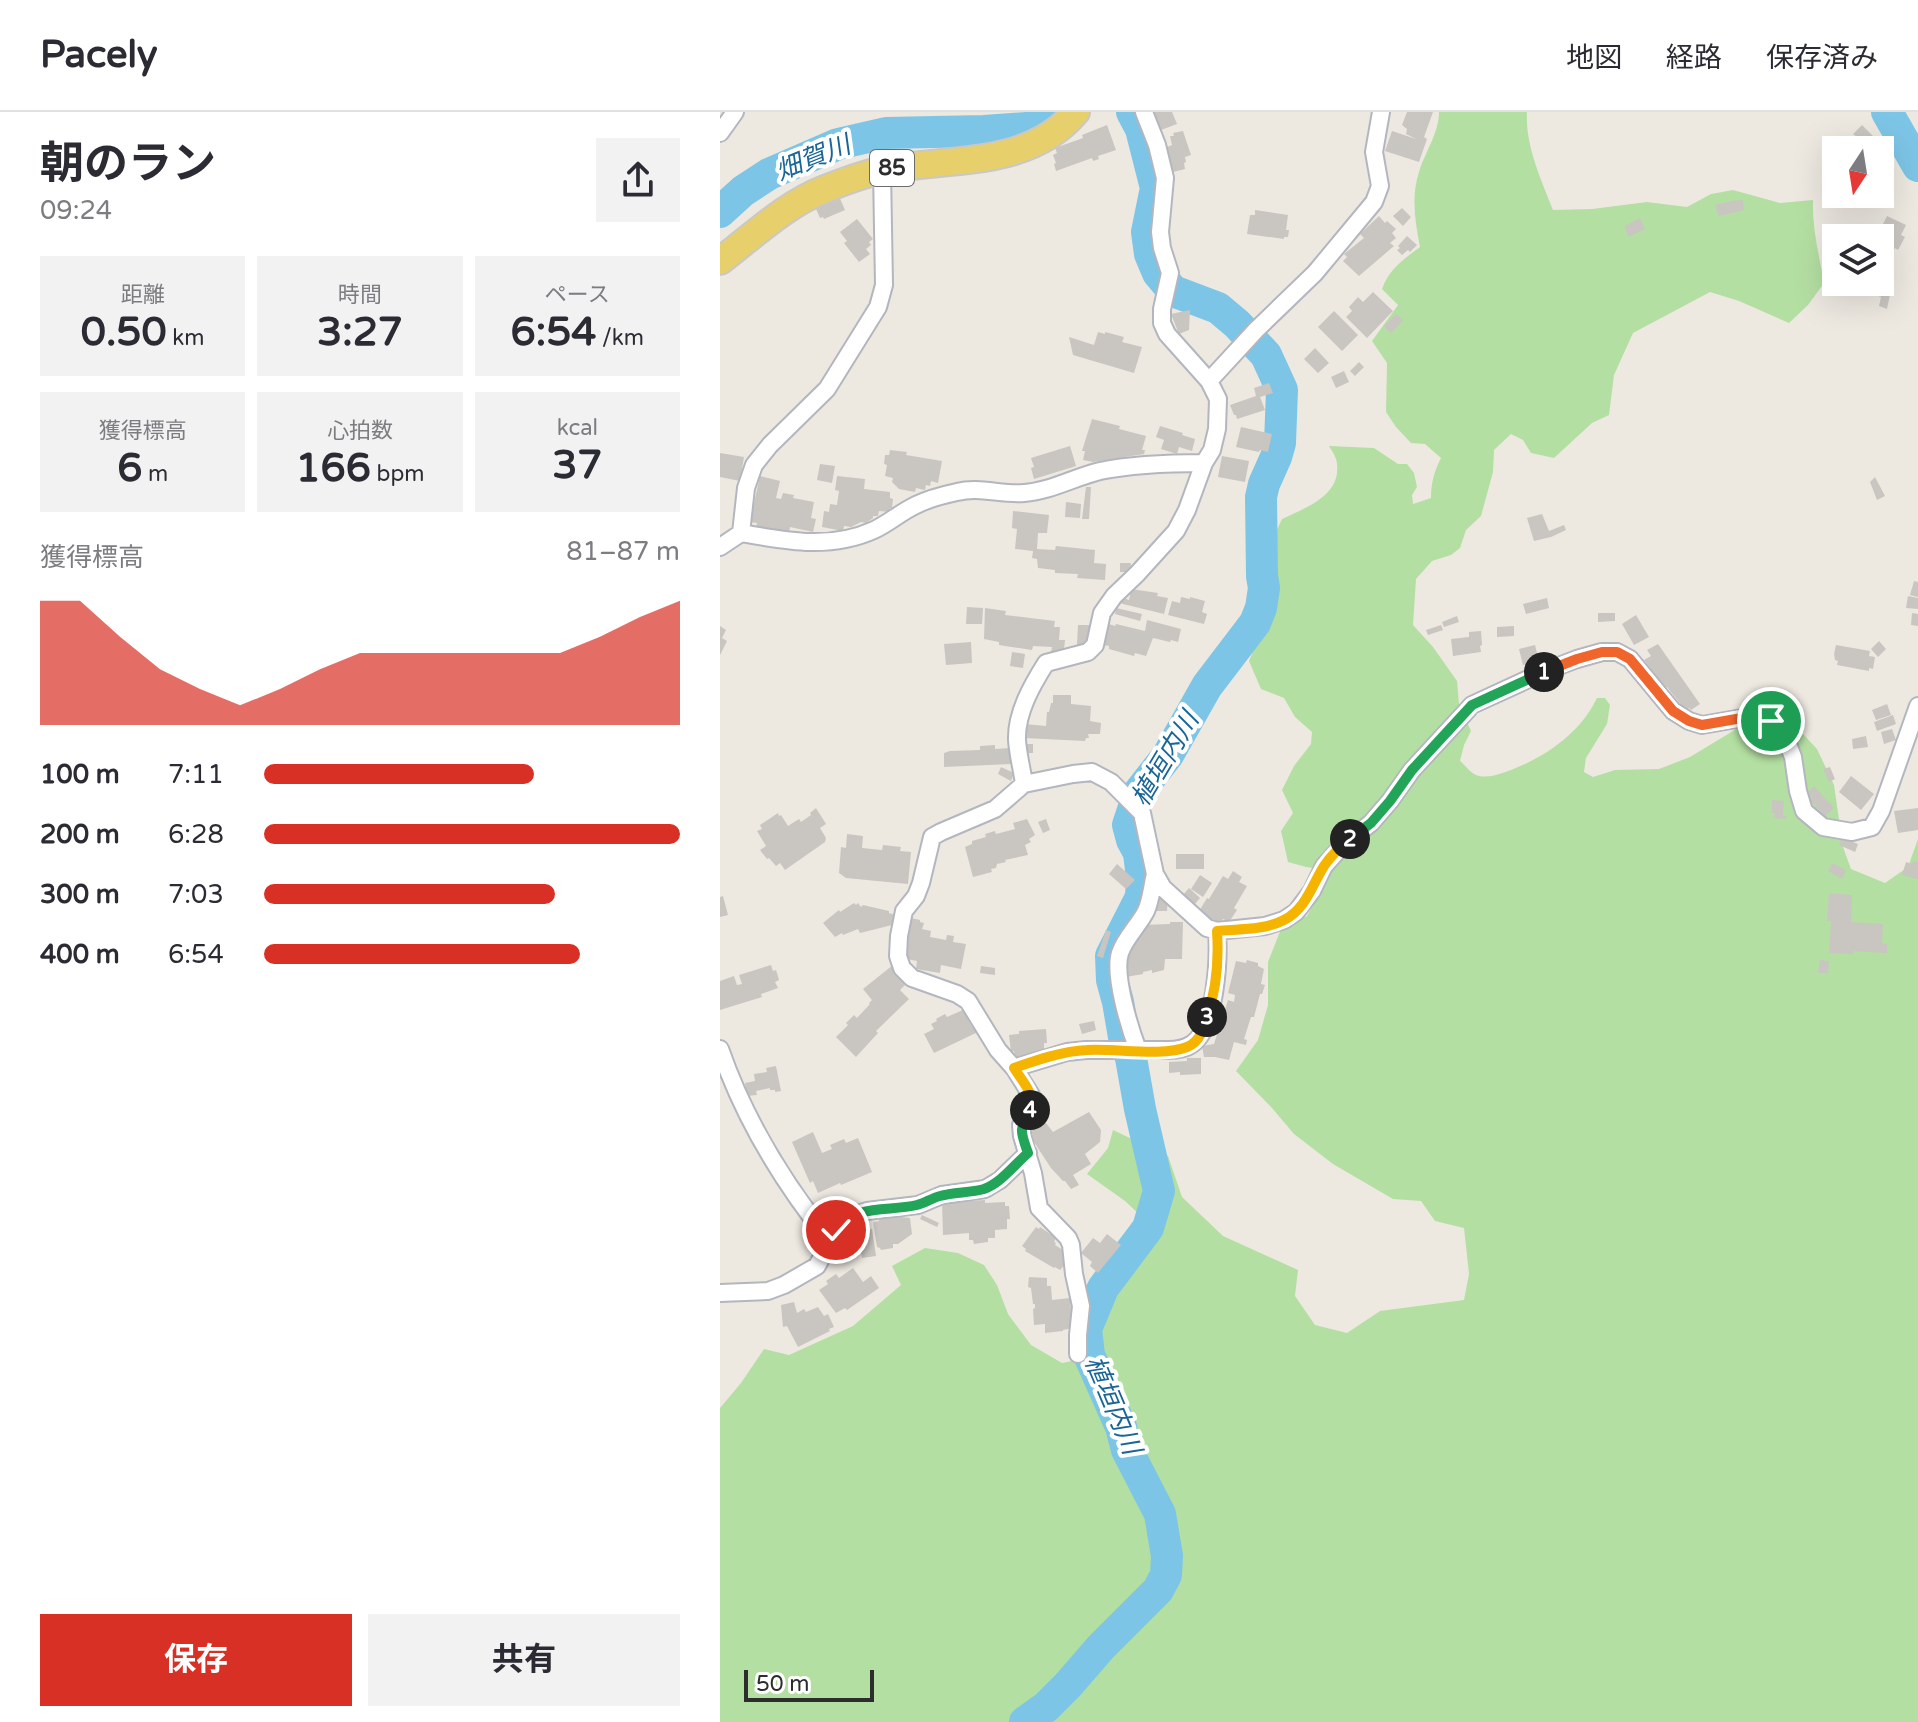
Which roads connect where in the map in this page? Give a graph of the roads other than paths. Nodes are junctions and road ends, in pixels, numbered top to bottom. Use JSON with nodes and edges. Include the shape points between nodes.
{"nodes":[{"id":1,"x":735,"y":112,"type":"edge"},
{"id":2,"x":1076,"y":112,"type":"edge"},
{"id":3,"x":1144,"y":112,"type":"edge"},
{"id":4,"x":1381,"y":112,"type":"edge"},
{"id":5,"x":720,"y":133,"type":"edge"},
{"id":6,"x":882,"y":170,"type":"junction"},
{"id":7,"x":720,"y":261,"type":"edge"},
{"id":8,"x":1209,"y":381,"type":"junction"},
{"id":9,"x":1204,"y":463,"type":"junction"},
{"id":10,"x":741,"y":533,"type":"junction"},
{"id":11,"x":720,"y":547,"type":"edge"},
{"id":12,"x":1918,"y":706,"type":"edge"},
{"id":13,"x":1024,"y":784,"type":"junction"},
{"id":14,"x":1155,"y":874,"type":"junction"},
{"id":15,"x":1217,"y":931,"type":"junction"},
{"id":16,"x":720,"y":1049,"type":"edge"},
{"id":17,"x":1138,"y":1050,"type":"junction"},
{"id":18,"x":1014,"y":1068,"type":"junction"},
{"id":19,"x":1028,"y":1153,"type":"junction"},
{"id":20,"x":830,"y":1241,"type":"junction"},
{"id":21,"x":720,"y":1293,"type":"edge"},
{"id":22,"x":1078,"y":1354,"type":"dead end"}],
"edges":[{"from":1,"to":5,"type":"street"},
{"from":2,"to":6,"type":"main road","number":"85","via":[[1051,135],[1008,153]]},
{"from":3,"to":8,"type":"street","via":[[1165,178],[1160,232],[1170,273],[1162,323]]},
{"from":4,"to":8,"type":"street","via":[[1374,152],[1380,186],[1374,202],[1315,273]]},
{"from":6,"to":7,"type":"main road","number":"85","via":[[799,202]]},
{"from":6,"to":10,"type":"street","via":[[884,285],[878,307],[827,389],[754,465]]},
{"from":8,"to":9,"type":"street","via":[[1218,412],[1212,450]]},
{"from":9,"to":10,"type":"street","via":[[1098,472],[1024,493],[961,490],[917,504],[874,530],[833,542]]},
{"from":9,"to":13,"type":"street","via":[[1176,531],[1114,596],[1102,613],[1095,645],[1088,652],[1046,663],[1038,676],[1018,723]]},
{"from":10,"to":11,"type":"street"},
{"from":12,"to":15,"type":"street","via":[[1881,811],[1872,827],[1852,832],[1823,827],[1804,811],[1793,757],[1771,721],[1759,715],[1702,725],[1689,721],[1673,711],[1630,659],[1617,652],[1577,659],[1472,705],[1371,823],[1324,866],[1296,912],[1265,926]]},
{"from":13,"to":14,"type":"street","via":[[1092,772],[1111,782],[1142,813]]},
{"from":13,"to":18,"type":"street","via":[[995,809],[932,837],[921,883],[904,911],[898,956],[912,978],[968,1001]]},
{"from":14,"to":15,"type":"street","via":[[1163,888]]},
{"from":14,"to":17,"type":"street","via":[[1147,910],[1119,957]]},
{"from":15,"to":17,"type":"street","via":[[1217,977],[1200,1036],[1179,1049]]},
{"from":16,"to":20,"type":"street","via":[[762,1139]]},
{"from":17,"to":18,"type":"street","via":[[1067,1052]]},
{"from":18,"to":19,"type":"street","via":[[1033,1104],[1021,1125]]},
{"from":19,"to":20,"type":"street","via":[[985,1189],[852,1216]]},
{"from":19,"to":22,"type":"street","via":[[1039,1208],[1071,1245],[1081,1306]]},
{"from":20,"to":21,"type":"street","via":[[817,1266],[784,1285]]}]}
